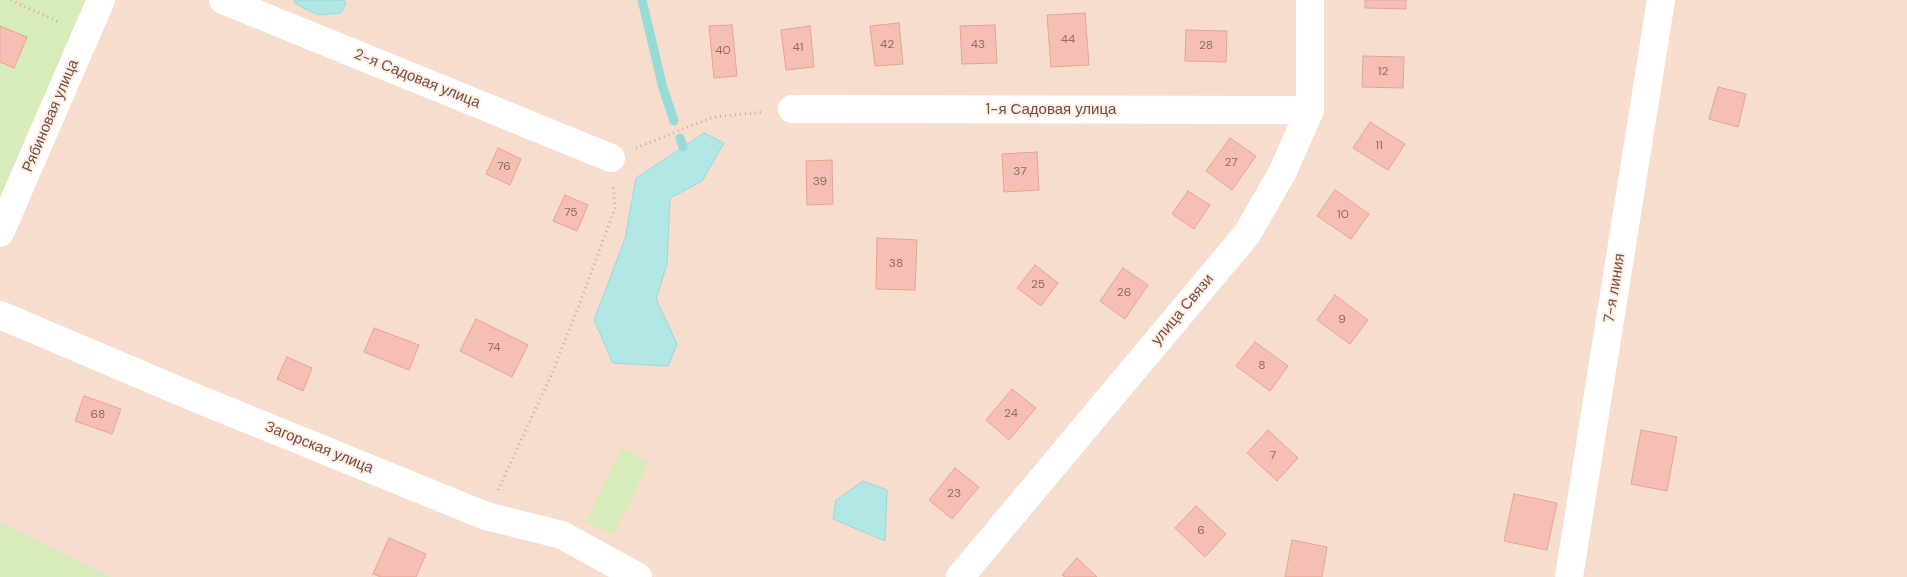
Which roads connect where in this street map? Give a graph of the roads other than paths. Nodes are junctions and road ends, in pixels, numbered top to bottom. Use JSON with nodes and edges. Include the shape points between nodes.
{"nodes":[{"id":1,"x":101,"y":0,"type":"edge"},
{"id":2,"x":224,"y":0,"type":"edge"},
{"id":3,"x":1310,"y":0,"type":"edge"},
{"id":4,"x":1661,"y":0,"type":"edge"},
{"id":5,"x":792,"y":109,"type":"road end"},
{"id":6,"x":1310,"y":110,"type":"junction"},
{"id":7,"x":611,"y":158,"type":"road end"},
{"id":8,"x":0,"y":233,"type":"edge"},
{"id":9,"x":0,"y":315,"type":"edge"},
{"id":10,"x":638,"y":577,"type":"edge"},
{"id":11,"x":960,"y":577,"type":"edge"},
{"id":12,"x":1569,"y":577,"type":"edge"}],
"edges":[{"from":1,"to":8,"type":"street","name":"Рябиновая улица"},
{"from":2,"to":7,"type":"street","name":"2-я Садовая улица"},
{"from":3,"to":6,"type":"street","name":"улица Связи"},
{"from":4,"to":12,"type":"street","name":"7-я линия"},
{"from":5,"to":6,"type":"street","name":"1-я Садовая улица"},
{"from":6,"to":11,"type":"street","name":"улица Связи","via":[[1282,173],[1247,234]]},
{"from":9,"to":10,"type":"street","name":"Загорская улица","via":[[486,516],[562,535]]}]}
